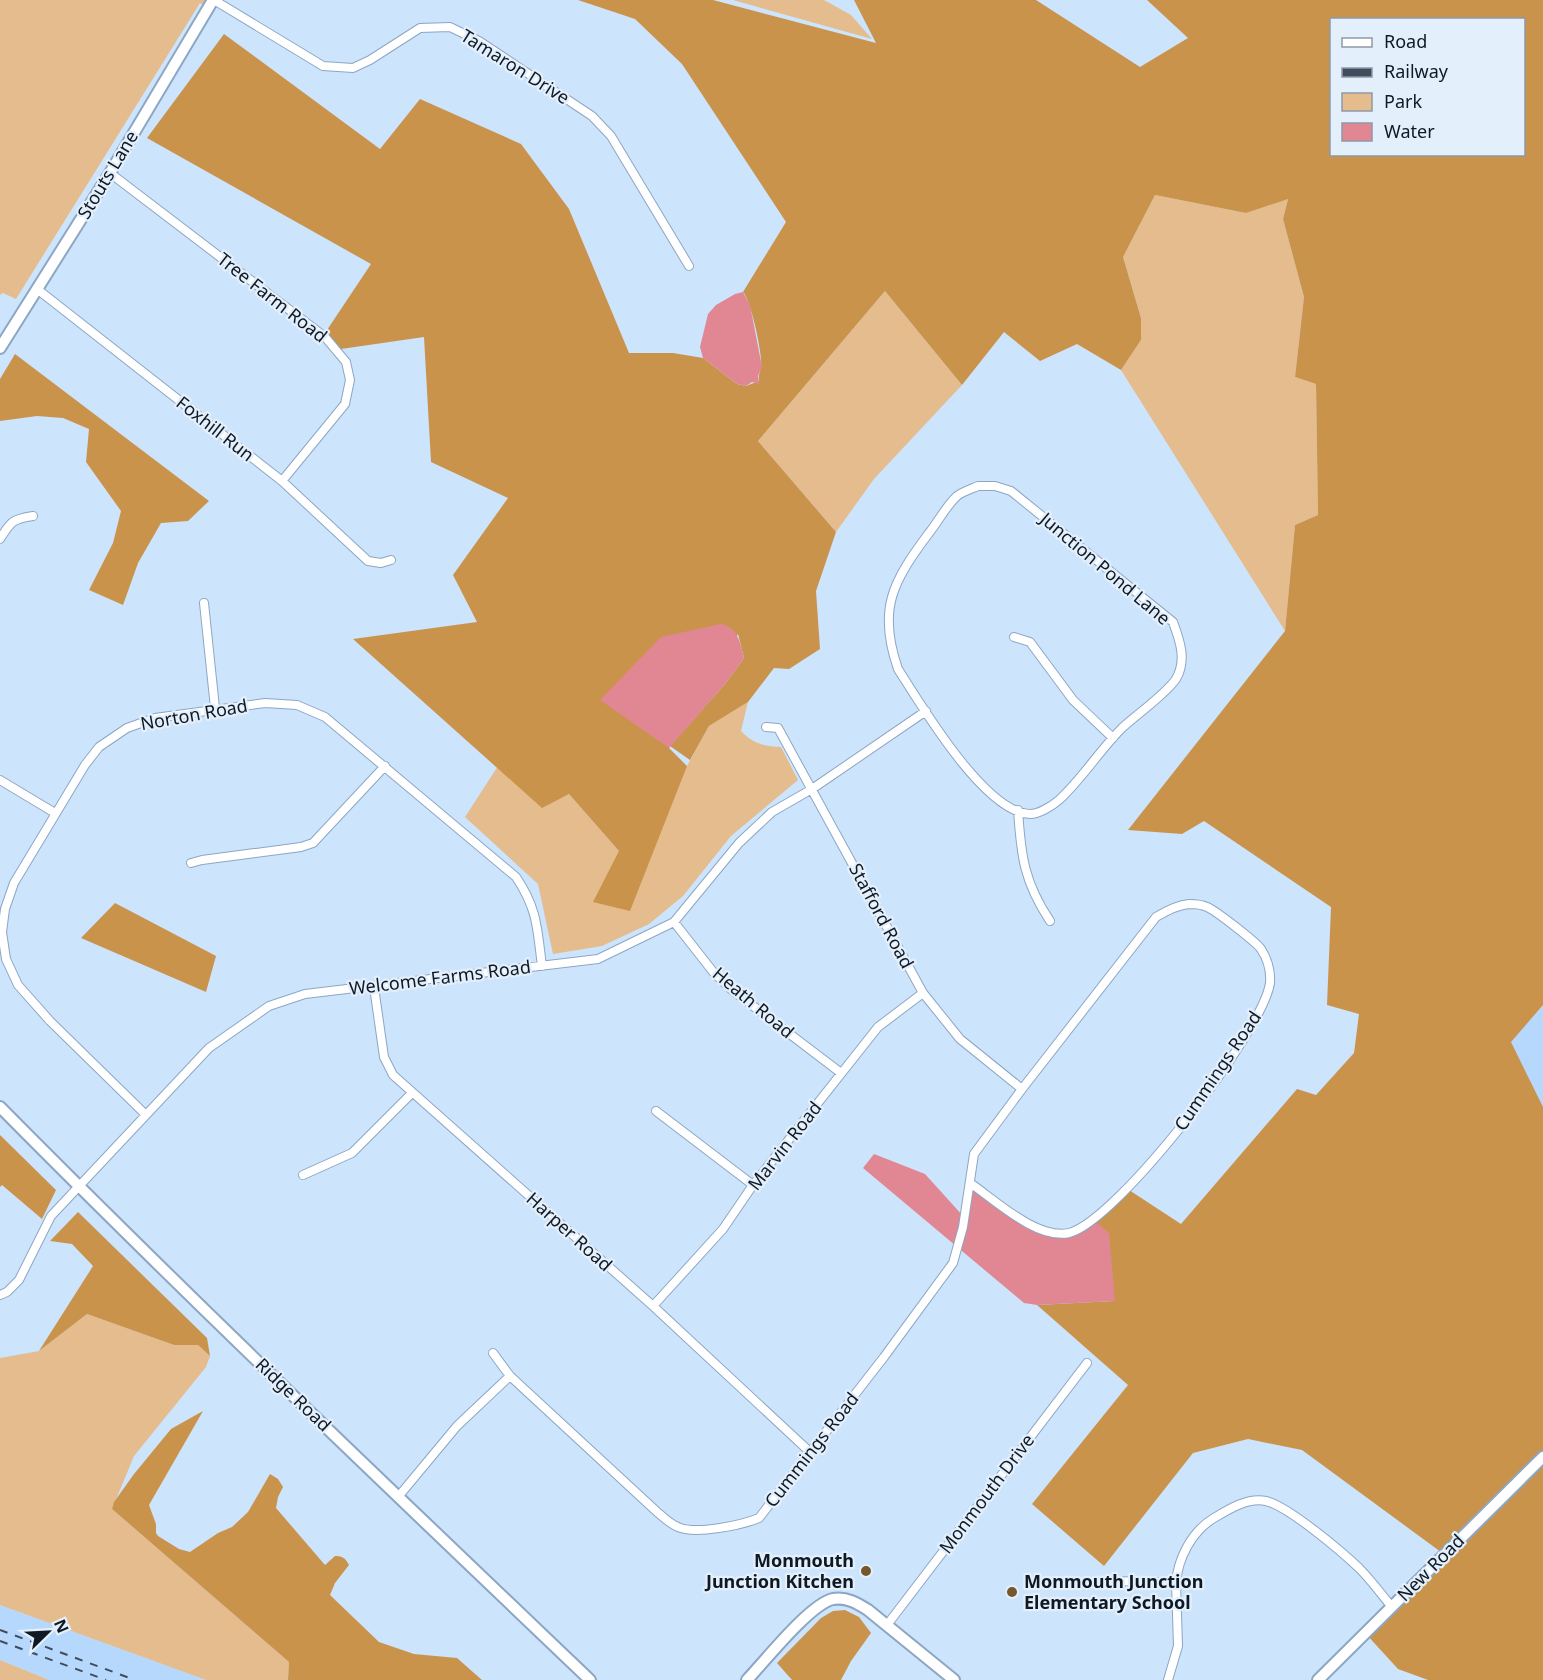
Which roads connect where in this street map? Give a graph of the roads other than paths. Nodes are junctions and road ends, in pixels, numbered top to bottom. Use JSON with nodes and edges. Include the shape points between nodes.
{"nodes":[{"id":1,"x":213,"y":0,"type":"edge"},
{"id":2,"x":110,"y":173,"type":"junction"},
{"id":3,"x":689,"y":266,"type":"dead end"},
{"id":4,"x":37,"y":289,"type":"junction"},
{"id":5,"x":0,"y":348,"type":"edge"},
{"id":6,"x":282,"y":481,"type":"junction"},
{"id":7,"x":33,"y":516,"type":"dead end"},
{"id":8,"x":0,"y":538,"type":"edge"},
{"id":9,"x":391,"y":560,"type":"dead end"},
{"id":10,"x":204,"y":603,"type":"dead end"},
{"id":11,"x":1014,"y":638,"type":"dead end"},
{"id":12,"x":215,"y":708,"type":"junction"},
{"id":13,"x":926,"y":711,"type":"junction"},
{"id":14,"x":766,"y":727,"type":"dead end"},
{"id":15,"x":1113,"y":738,"type":"junction"},
{"id":16,"x":385,"y":766,"type":"junction"},
{"id":17,"x":0,"y":780,"type":"edge"},
{"id":18,"x":812,"y":789,"type":"junction"},
{"id":19,"x":1018,"y":810,"type":"junction"},
{"id":20,"x":56,"y":813,"type":"junction"},
{"id":21,"x":191,"y":863,"type":"dead end"},
{"id":22,"x":1050,"y":921,"type":"dead end"},
{"id":23,"x":674,"y":922,"type":"junction"},
{"id":24,"x":542,"y":966,"type":"junction"},
{"id":25,"x":374,"y":987,"type":"junction"},
{"id":26,"x":923,"y":993,"type":"junction"},
{"id":27,"x":842,"y":1073,"type":"junction"},
{"id":28,"x":1022,"y":1089,"type":"junction"},
{"id":29,"x":412,"y":1093,"type":"junction"},
{"id":30,"x":0,"y":1107,"type":"edge"},
{"id":31,"x":656,"y":1111,"type":"dead end"},
{"id":32,"x":145,"y":1114,"type":"junction"},
{"id":33,"x":303,"y":1175,"type":"dead end"},
{"id":34,"x":970,"y":1183,"type":"junction"},
{"id":35,"x":78,"y":1185,"type":"junction"},
{"id":36,"x":753,"y":1185,"type":"junction"},
{"id":37,"x":0,"y":1295,"type":"edge"},
{"id":38,"x":652,"y":1306,"type":"junction"},
{"id":39,"x":493,"y":1353,"type":"dead end"},
{"id":40,"x":1087,"y":1363,"type":"dead end"},
{"id":41,"x":510,"y":1376,"type":"junction"},
{"id":42,"x":811,"y":1453,"type":"junction"},
{"id":43,"x":1543,"y":1457,"type":"edge"},
{"id":44,"x":398,"y":1497,"type":"junction"},
{"id":45,"x":1115,"y":1581,"type":"dead end"},
{"id":46,"x":1176,"y":1583,"type":"junction"},
{"id":47,"x":1392,"y":1607,"type":"junction"},
{"id":48,"x":887,"y":1625,"type":"junction"},
{"id":49,"x":590,"y":1680,"type":"edge"},
{"id":50,"x":747,"y":1680,"type":"edge"},
{"id":51,"x":954,"y":1680,"type":"edge"},
{"id":52,"x":1168,"y":1680,"type":"edge"},
{"id":53,"x":1318,"y":1680,"type":"edge"}],
"edges":[{"from":1,"to":2,"type":"street","name":"Stouts Lane"},
{"from":1,"to":3,"type":"street","name":"Tamaron Drive","via":[[323,66],[354,68],[420,28],[450,27],[479,41],[592,116],[612,136]]},
{"from":2,"to":4,"type":"street","name":"Stouts Lane"},
{"from":2,"to":6,"type":"street","name":"Tree Farm Road","via":[[325,337],[346,362],[350,380],[345,404]]},
{"from":4,"to":5,"type":"street","name":"Stouts Lane"},
{"from":4,"to":6,"type":"street","name":"Foxhill Run"},
{"from":6,"to":9,"type":"street","name":"Foxhill Run","via":[[368,561]]},
{"from":7,"to":8,"type":"street","via":[[16,519]]},
{"from":10,"to":12,"type":"street"},
{"from":11,"to":15,"type":"street","via":[[1030,642],[1073,700]]},
{"from":12,"to":16,"type":"street","name":"Norton Road","via":[[276,703],[307,708],[334,723]]},
{"from":12,"to":20,"type":"street","name":"Norton Road","via":[[148,720],[117,733],[92,756]]},
{"from":13,"to":15,"type":"street","name":"Junction Pond Lane","via":[[898,669],[892,651],[890,605],[896,583],[958,496],[978,486],[995,486],[1011,491],[1173,622],[1181,643],[1182,662],[1175,679]]},
{"from":13,"to":18,"type":"street"},
{"from":13,"to":19,"type":"street","name":"Junction Pond Lane","via":[[973,777],[994,798]]},
{"from":14,"to":18,"type":"street","name":"Stafford Road","via":[[778,728]]},
{"from":15,"to":19,"type":"street","name":"Junction Pond Lane","via":[[1058,800],[1030,814]]},
{"from":16,"to":21,"type":"street","via":[[313,843]]},
{"from":16,"to":24,"type":"street","name":"Norton Road","via":[[516,877],[536,916]]},
{"from":17,"to":20,"type":"street"},
{"from":18,"to":23,"type":"street","name":"Welcome Farms Road","via":[[772,812],[739,843]]},
{"from":18,"to":26,"type":"street","name":"Stafford Road"},
{"from":19,"to":22,"type":"street","via":[[1021,852],[1029,883]]},
{"from":20,"to":32,"type":"street","name":"Norton Road","via":[[14,883],[2,932],[6,959],[18,985],[50,1021]]},
{"from":23,"to":24,"type":"street","name":"Welcome Farms Road","via":[[598,959]]},
{"from":23,"to":27,"type":"street","name":"Heath Road","via":[[732,990]]},
{"from":24,"to":25,"type":"street","name":"Welcome Farms Road"},
{"from":25,"to":29,"type":"street","name":"Harper Road","via":[[384,1057],[393,1075]]},
{"from":25,"to":32,"type":"street","name":"Welcome Farms Road","via":[[305,994],[269,1006],[209,1048]]},
{"from":26,"to":27,"type":"street","name":"Marvin Road","via":[[878,1027]]},
{"from":26,"to":28,"type":"street","name":"Stafford Road","via":[[960,1039]]},
{"from":27,"to":36,"type":"street","name":"Marvin Road"},
{"from":28,"to":34,"type":"street","name":"Cummings Road","via":[[974,1154]]},
{"from":28,"to":34,"type":"street","name":"Cummings Road","via":[[1156,917],[1170,909],[1190,904],[1207,907],[1259,947],[1268,961],[1270,981],[1266,1000],[1233,1054],[1142,1174],[1085,1227],[1067,1233],[1034,1228]]},
{"from":29,"to":33,"type":"street","via":[[352,1153]]},
{"from":29,"to":38,"type":"street","name":"Harper Road"},
{"from":30,"to":35,"type":"street","name":"Ridge Road"},
{"from":31,"to":36,"type":"street"},
{"from":32,"to":35,"type":"street","name":"Welcome Farms Road"},
{"from":34,"to":42,"type":"street","name":"Cummings Road","via":[[953,1263]]},
{"from":35,"to":37,"type":"street","name":"Welcome Farms Road","via":[[51,1216],[19,1280]]},
{"from":35,"to":44,"type":"street","name":"Ridge Road"},
{"from":36,"to":38,"type":"street","name":"Marvin Road","via":[[723,1229]]},
{"from":38,"to":42,"type":"street","name":"Harper Road"},
{"from":39,"to":41,"type":"street","name":"Cummings Road"},
{"from":40,"to":48,"type":"street","name":"Monmouth Drive"},
{"from":41,"to":42,"type":"street","name":"Cummings Road","via":[[655,1510],[680,1528],[706,1530],[743,1525],[759,1518]]},
{"from":41,"to":44,"type":"street","via":[[457,1426]]},
{"from":43,"to":47,"type":"street","name":"New Road"},
{"from":44,"to":49,"type":"street","name":"Ridge Road"},
{"from":45,"to":46,"type":"street"},
{"from":46,"to":47,"type":"street","via":[[1185,1550],[1203,1526],[1248,1501],[1265,1501],[1290,1512],[1358,1568]]},
{"from":46,"to":52,"type":"street","via":[[1178,1646]]},
{"from":47,"to":53,"type":"street","name":"New Road"},
{"from":48,"to":50,"type":"street","via":[[853,1601],[826,1601],[812,1610]]},
{"from":48,"to":51,"type":"street"}]}
